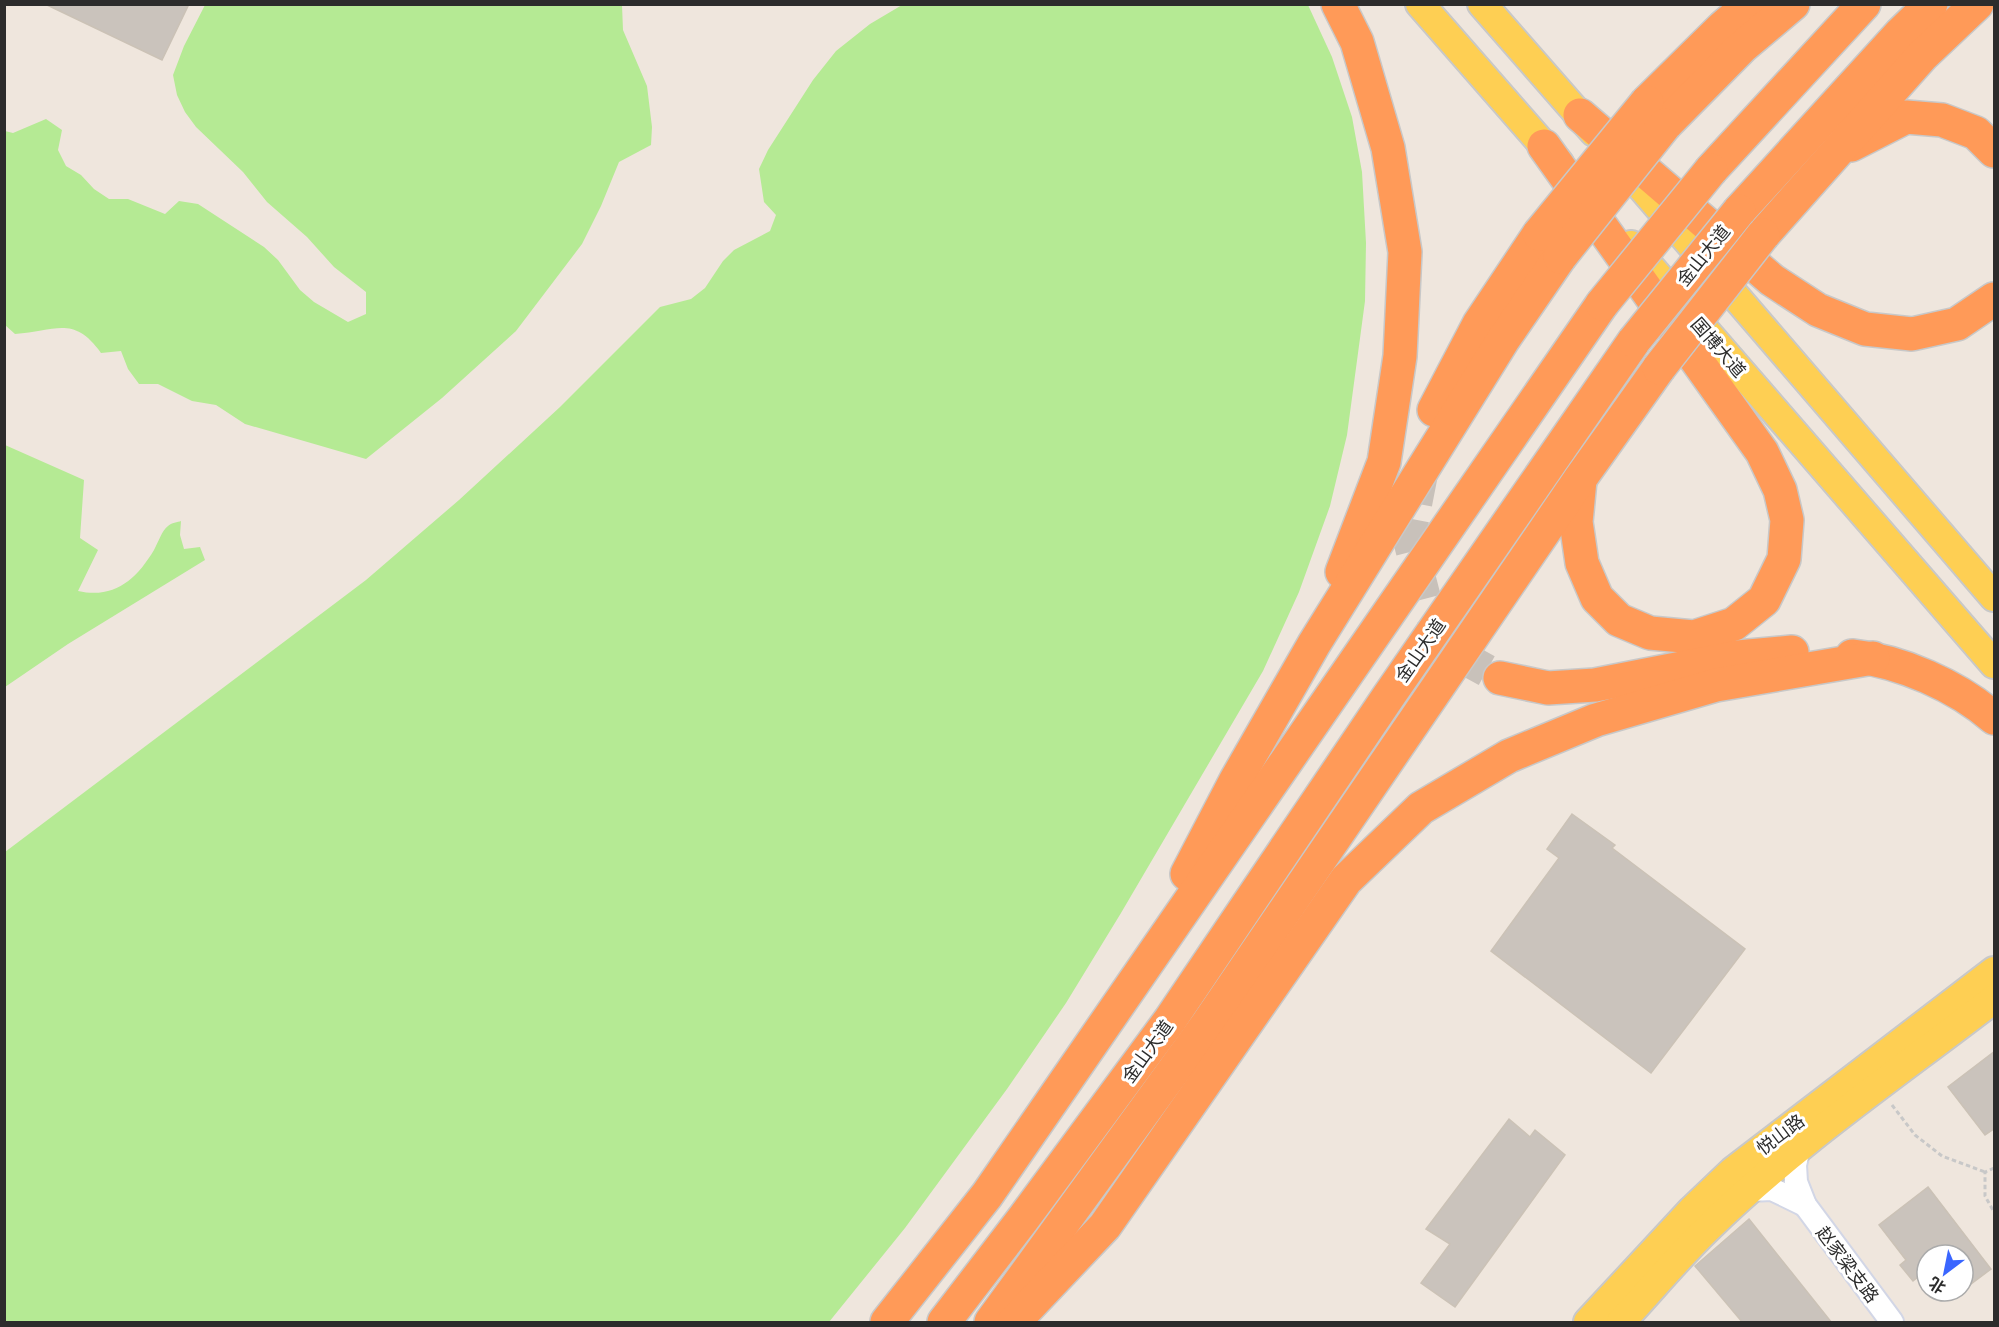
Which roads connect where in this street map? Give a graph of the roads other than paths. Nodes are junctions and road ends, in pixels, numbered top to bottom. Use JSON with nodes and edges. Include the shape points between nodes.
{"nodes":[{"id":1,"x":1338,"y":4,"type":"edge"},
{"id":2,"x":1420,"y":4,"type":"edge"},
{"id":3,"x":1482,"y":4,"type":"edge"},
{"id":4,"x":1750,"y":4,"type":"edge"},
{"id":5,"x":1793,"y":4,"type":"edge"},
{"id":6,"x":1864,"y":4,"type":"edge"},
{"id":7,"x":1931,"y":4,"type":"edge"},
{"id":8,"x":1977,"y":4,"type":"edge"},
{"id":9,"x":1656,"y":113,"type":"junction"},
{"id":10,"x":1580,"y":115,"type":"junction"},
{"id":11,"x":1544,"y":146,"type":"junction"},
{"id":12,"x":1995,"y":151,"type":"edge"},
{"id":13,"x":1829,"y":159,"type":"junction"},
{"id":14,"x":1550,"y":246,"type":"junction"},
{"id":15,"x":1995,"y":299,"type":"edge"},
{"id":16,"x":1434,"y":410,"type":"dead end"},
{"id":17,"x":1580,"y":479,"type":"junction"},
{"id":18,"x":1995,"y":597,"type":"edge"},
{"id":19,"x":1314,"y":644,"type":"junction"},
{"id":20,"x":1873,"y":658,"type":"junction"},
{"id":21,"x":1995,"y":664,"type":"edge"},
{"id":22,"x":1500,"y":678,"type":"tunnel mouth"},
{"id":23,"x":1995,"y":718,"type":"edge"},
{"id":24,"x":1995,"y":971,"type":"edge"},
{"id":25,"x":1127,"y":991,"type":"junction"},
{"id":26,"x":1995,"y":999,"type":"edge"},
{"id":27,"x":1799,"y":1148,"type":"junction"},
{"id":28,"x":1750,"y":1190,"type":"junction"},
{"id":29,"x":1805,"y":1205,"type":"junction"},
{"id":30,"x":887,"y":1323,"type":"edge"},
{"id":31,"x":944,"y":1323,"type":"edge"},
{"id":32,"x":991,"y":1323,"type":"edge"},
{"id":33,"x":1014,"y":1323,"type":"edge"},
{"id":34,"x":1588,"y":1323,"type":"edge"},
{"id":35,"x":1621,"y":1323,"type":"edge"},
{"id":36,"x":1892,"y":1323,"type":"edge"}],
"edges":[{"from":1,"to":19,"type":"highway","via":[[1356,42],[1388,148],[1405,252],[1400,356],[1384,462]]},
{"from":2,"to":11,"type":"main road","name":"国博大道"},
{"from":3,"to":10,"type":"main road"},
{"from":4,"to":9,"type":"highway","via":[[1724,27]]},
{"from":5,"to":9,"type":"highway"},
{"from":6,"to":25,"type":"highway","bridge":true,"via":[[1711,170],[1602,304]]},
{"from":7,"to":31,"type":"highway","name":"金山大道","bridge":true,"via":[[1739,211],[1634,341],[1170,1020]]},
{"from":8,"to":13,"type":"highway","via":[[1922,56]]},
{"from":9,"to":14,"type":"highway","bridge":true},
{"from":10,"to":15,"type":"highway","via":[[1772,280],[1818,310],[1865,328],[1912,334],[1957,324]]},
{"from":10,"to":18,"type":"main road"},
{"from":11,"to":17,"type":"highway","via":[[1762,452],[1780,490],[1787,520],[1784,560],[1764,600],[1734,624],[1694,637],[1650,633],[1619,620],[1597,598],[1582,563],[1576,522]]},
{"from":11,"to":21,"type":"main road","name":"国博大道"},
{"from":12,"to":13,"type":"highway","via":[[1976,133],[1942,120],[1906,117]]},
{"from":13,"to":17,"type":"highway","bridge":true,"via":[[1763,235],[1659,368]]},
{"from":14,"to":16,"type":"highway","via":[[1479,324]]},
{"from":14,"to":19,"type":"highway","via":[[1503,340]]},
{"from":17,"to":32,"type":"highway","via":[[1206,1026]]},
{"from":19,"to":25,"type":"highway","via":[[1236,780]]},
{"from":20,"to":22,"type":"highway","via":[[1808,651],[1738,657],[1595,685],[1548,688]]},
{"from":20,"to":23,"type":"highway","via":[[1927,675]]},
{"from":20,"to":33,"type":"highway","via":[[1716,685],[1596,720],[1509,756],[1421,808],[1346,880],[1106,1226]]},
{"from":24,"to":34,"type":"main road","name":"悦山路","via":[[1732,1171]]},
{"from":25,"to":30,"type":"highway","via":[[987,1195]]},
{"from":26,"to":27,"type":"main road","name":"悦山路"},
{"from":27,"to":28,"type":"main road","name":"悦山路"},
{"from":27,"to":29,"type":"street","via":[[1796,1182]]},
{"from":28,"to":29,"type":"street","via":[[1772,1189]]},
{"from":28,"to":35,"type":"main road","name":"悦山路","via":[[1706,1229]]},
{"from":29,"to":36,"type":"street","name":"赵家梁支路"}]}
